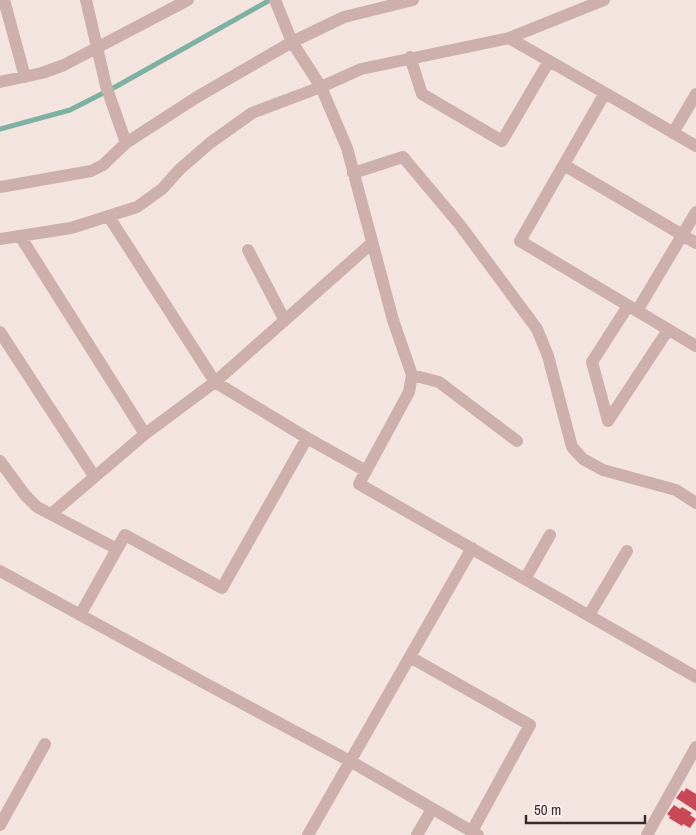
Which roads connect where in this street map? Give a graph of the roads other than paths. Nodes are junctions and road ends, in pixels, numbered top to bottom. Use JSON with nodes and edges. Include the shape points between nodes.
{"nodes":[{"id":1,"x":4,"y":0,"type":"edge"},
{"id":2,"x":86,"y":0,"type":"edge"},
{"id":3,"x":188,"y":0,"type":"edge"},
{"id":4,"x":413,"y":0,"type":"edge"},
{"id":5,"x":604,"y":0,"type":"edge"},
{"id":6,"x":275,"y":2,"type":"edge"},
{"id":7,"x":509,"y":38,"type":"junction"},
{"id":8,"x":292,"y":42,"type":"junction"},
{"id":9,"x":97,"y":49,"type":"junction"},
{"id":10,"x":410,"y":57,"type":"junction"},
{"id":11,"x":549,"y":61,"type":"junction"},
{"id":12,"x":25,"y":77,"type":"junction"},
{"id":13,"x":0,"y":82,"type":"edge"},
{"id":14,"x":321,"y":87,"type":"junction"},
{"id":15,"x":605,"y":93,"type":"junction"},
{"id":16,"x":696,"y":94,"type":"edge"},
{"id":17,"x":673,"y":133,"type":"junction"},
{"id":18,"x":126,"y":143,"type":"junction"},
{"id":19,"x":696,"y":146,"type":"edge"},
{"id":20,"x":564,"y":165,"type":"junction"},
{"id":21,"x":354,"y":173,"type":"junction"},
{"id":22,"x":0,"y":187,"type":"edge"},
{"id":23,"x":696,"y":212,"type":"edge"},
{"id":24,"x":109,"y":217,"type":"junction"},
{"id":25,"x":682,"y":235,"type":"junction"},
{"id":26,"x":20,"y":236,"type":"junction"},
{"id":27,"x":0,"y":239,"type":"edge"},
{"id":28,"x":372,"y":243,"type":"junction"},
{"id":29,"x":696,"y":243,"type":"edge"},
{"id":30,"x":248,"y":250,"type":"dead end"},
{"id":31,"x":632,"y":309,"type":"junction"},
{"id":32,"x":284,"y":319,"type":"junction"},
{"id":33,"x":668,"y":330,"type":"junction"},
{"id":34,"x":0,"y":332,"type":"edge"},
{"id":35,"x":696,"y":346,"type":"edge"},
{"id":36,"x":412,"y":375,"type":"junction"},
{"id":37,"x":215,"y":382,"type":"junction"},
{"id":38,"x":144,"y":434,"type":"junction"},
{"id":39,"x":307,"y":438,"type":"junction"},
{"id":40,"x":517,"y":441,"type":"dead end"},
{"id":41,"x":0,"y":461,"type":"edge"},
{"id":42,"x":366,"y":471,"type":"junction"},
{"id":43,"x":94,"y":476,"type":"junction"},
{"id":44,"x":696,"y":503,"type":"edge"},
{"id":45,"x":51,"y":514,"type":"junction"},
{"id":46,"x":550,"y":536,"type":"dead end"},
{"id":47,"x":472,"y":548,"type":"junction"},
{"id":48,"x":117,"y":549,"type":"junction"},
{"id":49,"x":626,"y":551,"type":"dead end"},
{"id":50,"x":0,"y":571,"type":"edge"},
{"id":51,"x":526,"y":579,"type":"junction"},
{"id":52,"x":80,"y":615,"type":"junction"},
{"id":53,"x":589,"y":615,"type":"junction"},
{"id":54,"x":410,"y":657,"type":"junction"},
{"id":55,"x":696,"y":677,"type":"edge"},
{"id":56,"x":45,"y":744,"type":"dead end"},
{"id":57,"x":696,"y":747,"type":"edge"},
{"id":58,"x":350,"y":761,"type":"junction"},
{"id":59,"x":432,"y":809,"type":"junction"},
{"id":60,"x":0,"y":825,"type":"edge"},
{"id":61,"x":475,"y":833,"type":"edge"},
{"id":62,"x":308,"y":835,"type":"edge"},
{"id":63,"x":417,"y":835,"type":"edge"},
{"id":64,"x":646,"y":835,"type":"edge"}],
"edges":[{"from":1,"to":12,"type":"street"},
{"from":2,"to":9,"type":"street"},
{"from":3,"to":9,"type":"street"},
{"from":4,"to":8,"type":"street","via":[[344,17]]},
{"from":5,"to":7,"type":"street"},
{"from":6,"to":8,"type":"street"},
{"from":7,"to":10,"type":"street"},
{"from":7,"to":11,"type":"street"},
{"from":8,"to":14,"type":"street"},
{"from":8,"to":18,"type":"street"},
{"from":9,"to":12,"type":"street","via":[[64,65]]},
{"from":9,"to":18,"type":"street"},
{"from":10,"to":11,"type":"street","via":[[422,94],[502,141]]},
{"from":10,"to":14,"type":"street","via":[[361,69]]},
{"from":11,"to":15,"type":"street"},
{"from":12,"to":13,"type":"street"},
{"from":14,"to":21,"type":"street"},
{"from":14,"to":24,"type":"street","via":[[252,113],[210,142],[137,207]]},
{"from":15,"to":17,"type":"street"},
{"from":15,"to":20,"type":"street"},
{"from":16,"to":17,"type":"street"},
{"from":17,"to":19,"type":"street"},
{"from":18,"to":22,"type":"street","via":[[103,165],[91,171]]},
{"from":20,"to":25,"type":"street"},
{"from":20,"to":31,"type":"street","via":[[520,241]]},
{"from":21,"to":28,"type":"street"},
{"from":21,"to":44,"type":"street","via":[[402,158],[460,225],[537,329],[548,356],[572,447],[583,459],[603,470],[676,490]]},
{"from":23,"to":25,"type":"street"},
{"from":24,"to":26,"type":"street","via":[[71,228]]},
{"from":24,"to":37,"type":"street"},
{"from":25,"to":29,"type":"street"},
{"from":25,"to":31,"type":"street"},
{"from":26,"to":27,"type":"street"},
{"from":26,"to":38,"type":"street"},
{"from":28,"to":32,"type":"street"},
{"from":28,"to":36,"type":"street"},
{"from":30,"to":32,"type":"street"},
{"from":31,"to":33,"type":"street"},
{"from":31,"to":33,"type":"street","via":[[592,362],[608,421]]},
{"from":32,"to":37,"type":"street"},
{"from":33,"to":35,"type":"street"},
{"from":34,"to":43,"type":"street"},
{"from":36,"to":40,"type":"street","via":[[439,382]]},
{"from":36,"to":42,"type":"street","via":[[409,392]]},
{"from":37,"to":38,"type":"street"},
{"from":37,"to":39,"type":"street"},
{"from":38,"to":43,"type":"street"},
{"from":39,"to":42,"type":"street"},
{"from":39,"to":48,"type":"street","via":[[222,588],[125,535]]},
{"from":41,"to":45,"type":"street","via":[[25,495],[37,507]]},
{"from":42,"to":47,"type":"street","via":[[359,484]]},
{"from":43,"to":45,"type":"street"},
{"from":45,"to":48,"type":"street"},
{"from":46,"to":51,"type":"street"},
{"from":47,"to":51,"type":"street"},
{"from":47,"to":54,"type":"street"},
{"from":48,"to":52,"type":"street"},
{"from":49,"to":53,"type":"street"},
{"from":50,"to":52,"type":"street"},
{"from":51,"to":53,"type":"street"},
{"from":52,"to":58,"type":"street"},
{"from":53,"to":55,"type":"street"},
{"from":54,"to":58,"type":"street"},
{"from":54,"to":61,"type":"street","via":[[530,725]]},
{"from":56,"to":60,"type":"street"},
{"from":57,"to":64,"type":"street"},
{"from":58,"to":59,"type":"street"},
{"from":58,"to":62,"type":"street"},
{"from":59,"to":61,"type":"street"},
{"from":59,"to":63,"type":"street"}]}
